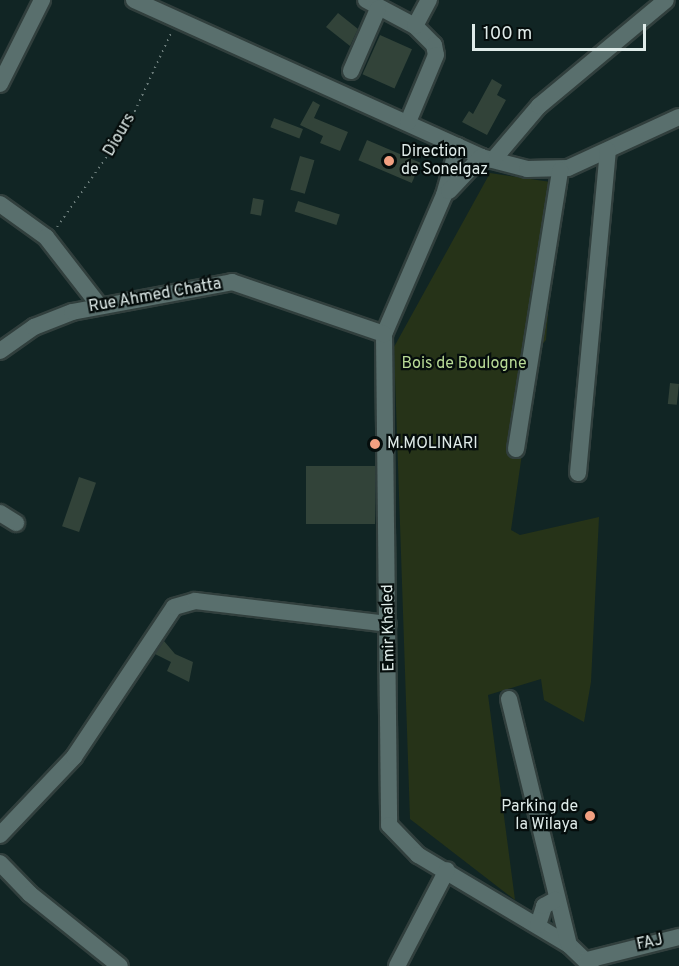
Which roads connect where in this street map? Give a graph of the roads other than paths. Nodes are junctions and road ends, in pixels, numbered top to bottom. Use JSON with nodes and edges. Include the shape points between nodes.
{"nodes":[{"id":1,"x":42,"y":0,"type":"edge"},
{"id":2,"x":134,"y":0,"type":"edge"},
{"id":3,"x":429,"y":0,"type":"edge"},
{"id":4,"x":666,"y":0,"type":"edge"},
{"id":5,"x":372,"y":5,"type":"edge"},
{"id":6,"x":415,"y":26,"type":"junction"},
{"id":7,"x":351,"y":71,"type":"dead end"},
{"id":8,"x":0,"y":84,"type":"edge"},
{"id":9,"x":679,"y":117,"type":"edge"},
{"id":10,"x":408,"y":122,"type":"junction"},
{"id":11,"x":459,"y":146,"type":"junction"},
{"id":12,"x":608,"y":150,"type":"junction"},
{"id":13,"x":487,"y":159,"type":"junction"},
{"id":14,"x":560,"y":170,"type":"junction"},
{"id":15,"x":444,"y":195,"type":"junction"},
{"id":16,"x":0,"y":204,"type":"edge"},
{"id":17,"x":98,"y":304,"type":"junction"},
{"id":18,"x":384,"y":334,"type":"junction"},
{"id":19,"x":0,"y":351,"type":"edge"},
{"id":20,"x":516,"y":449,"type":"dead end"},
{"id":21,"x":578,"y":473,"type":"dead end"},
{"id":22,"x":0,"y":513,"type":"edge"},
{"id":23,"x":16,"y":524,"type":"dead end"},
{"id":24,"x":388,"y":624,"type":"junction"},
{"id":25,"x":509,"y":699,"type":"dead end"},
{"id":26,"x":0,"y":835,"type":"edge"},
{"id":27,"x":0,"y":862,"type":"edge"},
{"id":28,"x":447,"y":870,"type":"junction"},
{"id":29,"x":555,"y":900,"type":"junction"},
{"id":30,"x":538,"y":926,"type":"junction"},
{"id":31,"x":679,"y":937,"type":"edge"},
{"id":32,"x":568,"y":945,"type":"junction"},
{"id":33,"x":589,"y":963,"type":"edge"},
{"id":34,"x":120,"y":966,"type":"edge"},
{"id":35,"x":397,"y":966,"type":"edge"}],
"edges":[{"from":1,"to":8,"type":"street"},
{"from":2,"to":10,"type":"street"},
{"from":3,"to":6,"type":"street"},
{"from":4,"to":13,"type":"street","via":[[539,106]]},
{"from":5,"to":6,"type":"street"},
{"from":5,"to":7,"type":"street"},
{"from":6,"to":10,"type":"street","via":[[429,35],[436,55]]},
{"from":9,"to":12,"type":"street"},
{"from":10,"to":11,"type":"street"},
{"from":11,"to":13,"type":"street"},
{"from":11,"to":15,"type":"street"},
{"from":12,"to":14,"type":"street"},
{"from":12,"to":21,"type":"street"},
{"from":13,"to":14,"type":"street","via":[[536,171]]},
{"from":13,"to":15,"type":"street"},
{"from":14,"to":20,"type":"street"},
{"from":15,"to":18,"type":"street","name":"Emir Khaled"},
{"from":16,"to":17,"type":"street","via":[[46,237]]},
{"from":17,"to":18,"type":"street","name":"Rue Ahmed Chatta","via":[[232,282]]},
{"from":17,"to":19,"type":"street","name":"Rue Ahmed Chatta","via":[[34,327]]},
{"from":18,"to":24,"type":"street","name":"Emir Khaled"},
{"from":22,"to":23,"type":"street"},
{"from":24,"to":26,"type":"street","via":[[195,601],[174,607],[74,756]]},
{"from":24,"to":28,"type":"street","name":"Emir Khaled","via":[[389,825],[418,855]]},
{"from":25,"to":29,"type":"street"},
{"from":27,"to":34,"type":"street","via":[[30,894]]},
{"from":28,"to":30,"type":"street","name":"Emir Khaled"},
{"from":28,"to":35,"type":"street"},
{"from":29,"to":30,"type":"street","via":[[544,906]]},
{"from":29,"to":32,"type":"street"},
{"from":30,"to":32,"type":"street","name":"Emir Khaled"},
{"from":31,"to":33,"type":"street","name":"FAJ"},
{"from":32,"to":33,"type":"street","name":"Emir Khaled"}]}
